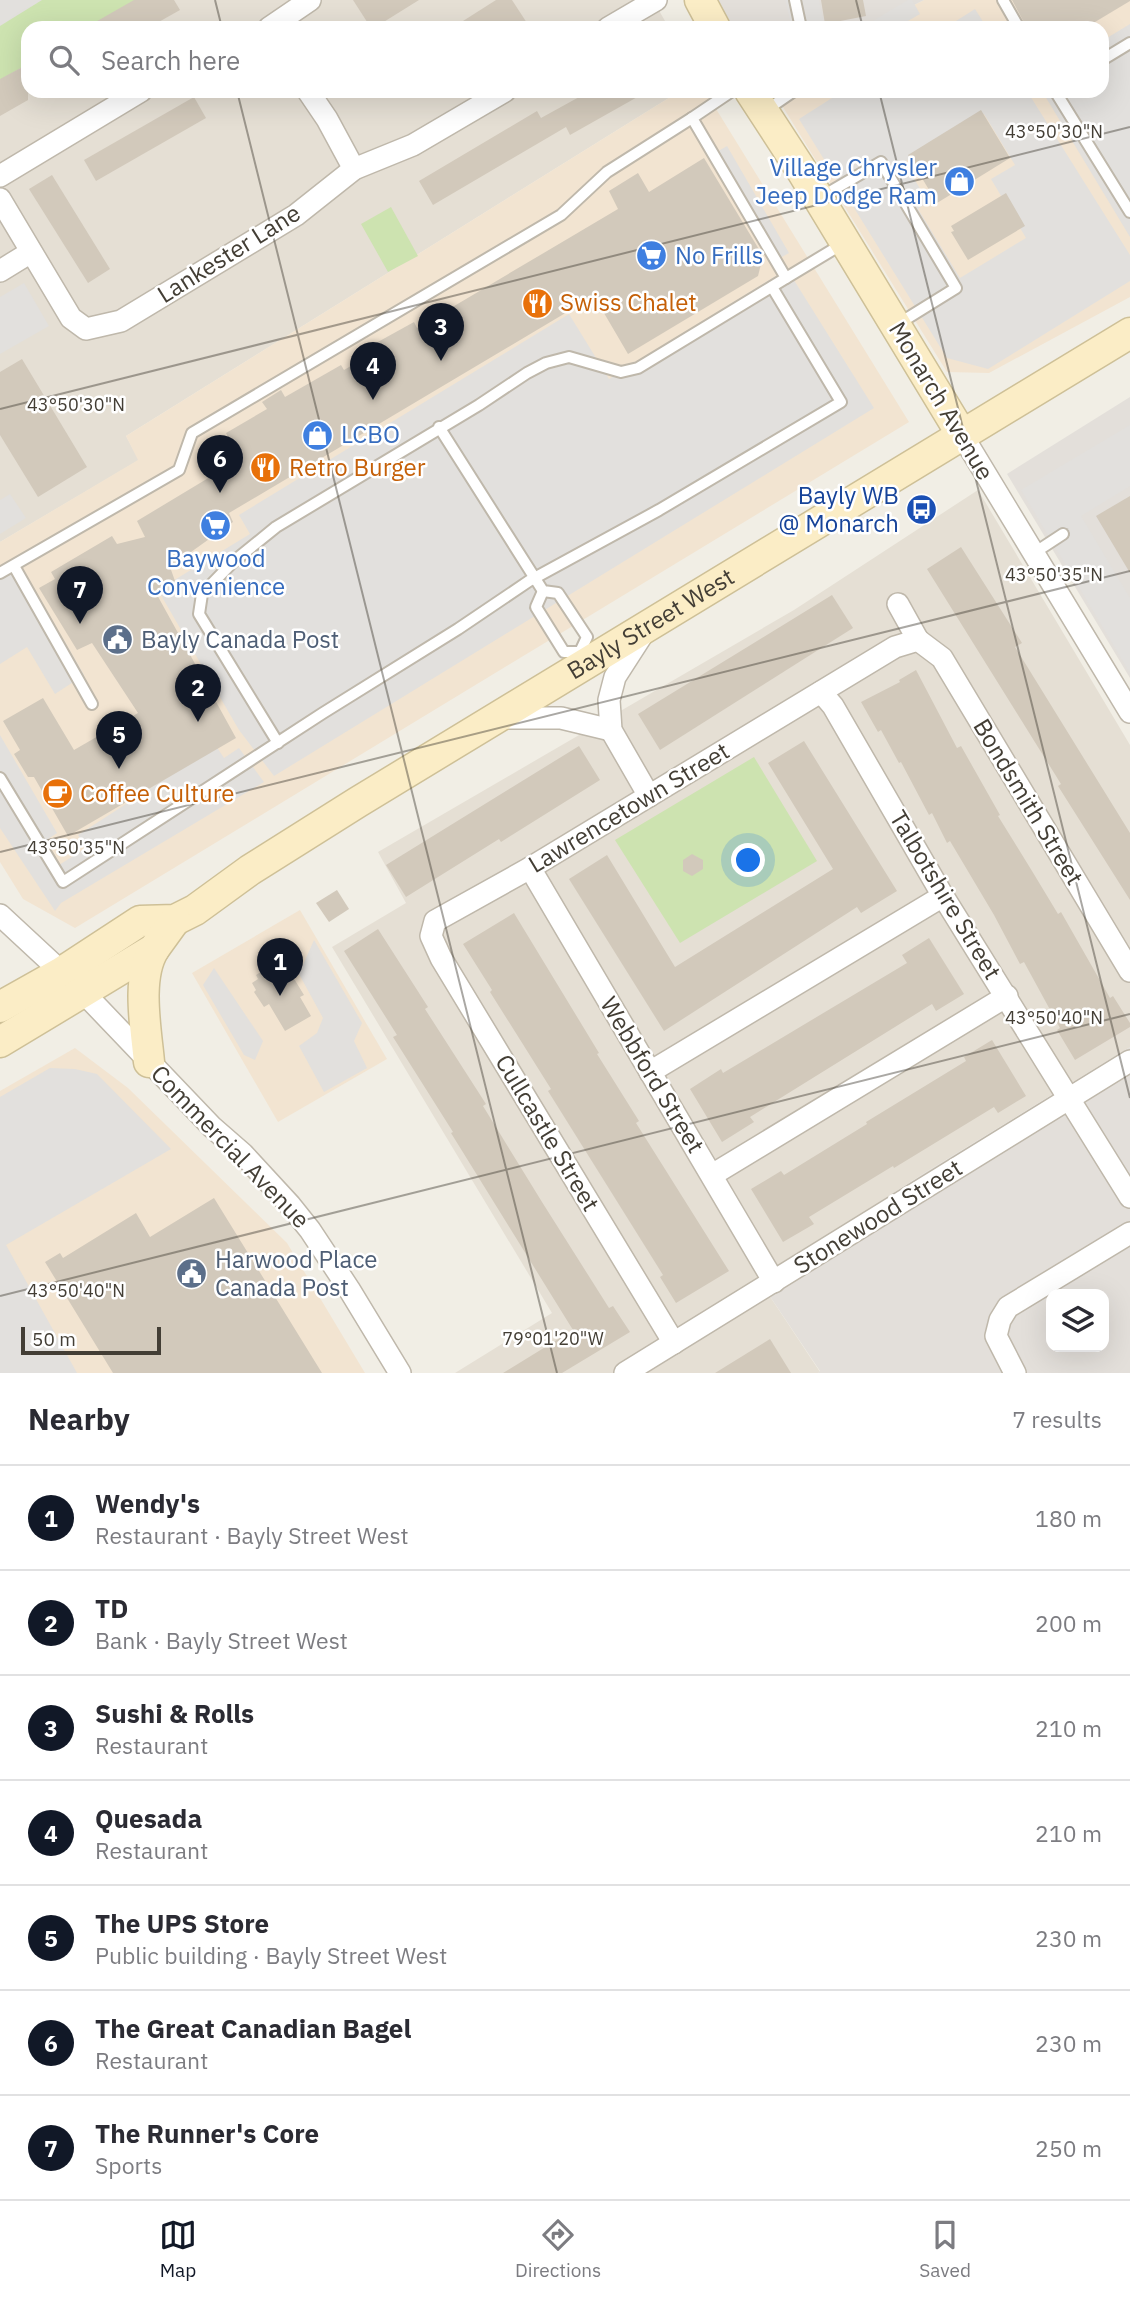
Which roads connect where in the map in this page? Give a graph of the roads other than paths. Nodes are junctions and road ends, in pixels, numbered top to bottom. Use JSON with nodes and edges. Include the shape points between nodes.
{"nodes":[{"id":1,"x":310,"y":0,"type":"edge"},
{"id":2,"x":699,"y":0,"type":"edge"},
{"id":3,"x":795,"y":0,"type":"edge"},
{"id":4,"x":1003,"y":0,"type":"edge"},
{"id":5,"x":644,"y":3,"type":"edge"},
{"id":6,"x":279,"y":21,"type":"edge"},
{"id":7,"x":618,"y":21,"type":"edge"},
{"id":8,"x":711,"y":21,"type":"edge"},
{"id":9,"x":800,"y":21,"type":"edge"},
{"id":10,"x":1015,"y":21,"type":"edge"},
{"id":11,"x":1130,"y":43,"type":"edge"},
{"id":12,"x":1109,"y":56,"type":"edge"},
{"id":13,"x":129,"y":98,"type":"edge"},
{"id":14,"x":313,"y":98,"type":"edge"},
{"id":15,"x":493,"y":98,"type":"edge"},
{"id":16,"x":722,"y":98,"type":"edge"},
{"id":17,"x":1059,"y":98,"type":"edge"},
{"id":18,"x":757,"y":101,"type":"edge"},
{"id":19,"x":692,"y":118,"type":"junction"},
{"id":20,"x":354,"y":169,"type":"junction"},
{"id":21,"x":0,"y":176,"type":"edge"},
{"id":22,"x":818,"y":198,"type":"junction"},
{"id":23,"x":0,"y":199,"type":"edge"},
{"id":24,"x":1130,"y":212,"type":"edge"},
{"id":25,"x":845,"y":242,"type":"junction"},
{"id":26,"x":31,"y":252,"type":"junction"},
{"id":27,"x":0,"y":271,"type":"edge"},
{"id":28,"x":786,"y":278,"type":"junction"},
{"id":29,"x":772,"y":287,"type":"junction"},
{"id":30,"x":895,"y":326,"type":"junction"},
{"id":31,"x":1130,"y":333,"type":"edge"},
{"id":32,"x":439,"y":427,"type":"junction"},
{"id":33,"x":962,"y":435,"type":"junction"},
{"id":34,"x":1063,"y":534,"type":"dead end"},
{"id":35,"x":1034,"y":553,"type":"junction"},
{"id":36,"x":14,"y":566,"type":"junction"},
{"id":37,"x":0,"y":573,"type":"edge"},
{"id":38,"x":535,"y":578,"type":"junction"},
{"id":39,"x":543,"y":591,"type":"junction"},
{"id":40,"x":898,"y":604,"type":"dead end"},
{"id":41,"x":646,"y":628,"type":"junction"},
{"id":42,"x":918,"y":640,"type":"junction"},
{"id":43,"x":584,"y":658,"type":"junction"},
{"id":44,"x":821,"y":692,"type":"junction"},
{"id":45,"x":92,"y":704,"type":"dead end"},
{"id":46,"x":1130,"y":712,"type":"edge"},
{"id":47,"x":498,"y":718,"type":"junction"},
{"id":48,"x":611,"y":730,"type":"junction"},
{"id":49,"x":278,"y":743,"type":"junction"},
{"id":50,"x":0,"y":778,"type":"edge"},
{"id":51,"x":649,"y":796,"type":"junction"},
{"id":52,"x":530,"y":868,"type":"junction"},
{"id":53,"x":943,"y":896,"type":"junction"},
{"id":54,"x":0,"y":915,"type":"edge"},
{"id":55,"x":175,"y":920,"type":"junction"},
{"id":56,"x":435,"y":921,"type":"joint"},
{"id":57,"x":154,"y":948,"type":"junction"},
{"id":58,"x":1130,"y":971,"type":"edge"},
{"id":59,"x":72,"y":982,"type":"junction"},
{"id":60,"x":1007,"y":996,"type":"junction"},
{"id":61,"x":0,"y":1007,"type":"edge"},
{"id":62,"x":0,"y":1041,"type":"edge"},
{"id":63,"x":1130,"y":1060,"type":"edge"},
{"id":64,"x":149,"y":1062,"type":"junction"},
{"id":65,"x":650,"y":1072,"type":"junction"},
{"id":66,"x":1069,"y":1097,"type":"junction"},
{"id":67,"x":712,"y":1175,"type":"junction"},
{"id":68,"x":1130,"y":1197,"type":"edge"},
{"id":69,"x":1130,"y":1233,"type":"edge"},
{"id":70,"x":774,"y":1282,"type":"junction"},
{"id":71,"x":674,"y":1343,"type":"junction"},
{"id":72,"x":400,"y":1373,"type":"edge"},
{"id":73,"x":625,"y":1373,"type":"edge"},
{"id":74,"x":1015,"y":1373,"type":"edge"}],
"edges":[{"from":1,"to":6,"type":"street"},
{"from":2,"to":8,"type":"main road"},
{"from":3,"to":9,"type":"lane"},
{"from":4,"to":10,"type":"lane"},
{"from":5,"to":7,"type":"street"},
{"from":11,"to":12,"type":"lane"},
{"from":13,"to":21,"type":"street"},
{"from":14,"to":20,"type":"street"},
{"from":15,"to":20,"type":"street","name":"Lankester Lane","via":[[412,145]]},
{"from":16,"to":19,"type":"lane"},
{"from":17,"to":24,"type":"lane"},
{"from":18,"to":22,"type":"main road","name":"Monarch Avenue"},
{"from":19,"to":28,"type":"lane"},
{"from":19,"to":36,"type":"lane","via":[[607,172],[561,215],[192,433],[179,470]]},
{"from":20,"to":26,"type":"street","name":"Lankester Lane","via":[[296,215],[121,321],[86,330],[71,318]]},
{"from":22,"to":25,"type":"main road","name":"Monarch Avenue"},
{"from":22,"to":30,"type":"lane","via":[[881,162],[956,288]]},
{"from":23,"to":26,"type":"street","name":"Lankester Lane"},
{"from":25,"to":28,"type":"lane"},
{"from":25,"to":30,"type":"main road","name":"Monarch Avenue"},
{"from":26,"to":27,"type":"street"},
{"from":28,"to":29,"type":"lane"},
{"from":29,"to":32,"type":"lane","via":[[638,368],[621,372],[569,357],[546,363]]},
{"from":29,"to":38,"type":"lane","via":[[841,402]]},
{"from":30,"to":33,"type":"main road","name":"Monarch Avenue"},
{"from":31,"to":33,"type":"main road","name":"Bayly Street West"},
{"from":32,"to":38,"type":"lane"},
{"from":32,"to":49,"type":"lane","via":[[276,527],[202,594],[199,614]]},
{"from":33,"to":35,"type":"street","name":"Monarch Avenue"},
{"from":33,"to":41,"type":"main road","name":"Bayly Street West"},
{"from":34,"to":35,"type":"lane"},
{"from":35,"to":46,"type":"street","name":"Monarch Avenue"},
{"from":36,"to":37,"type":"lane"},
{"from":36,"to":45,"type":"lane"},
{"from":38,"to":39,"type":"lane"},
{"from":38,"to":49,"type":"lane"},
{"from":39,"to":43,"type":"lane","via":[[558,593],[587,637]]},
{"from":39,"to":43,"type":"lane","via":[[536,607],[542,617],[564,652]]},
{"from":40,"to":42,"type":"street","name":"Bondsmith Street"},
{"from":41,"to":43,"type":"main road","name":"Bayly Street West"},
{"from":41,"to":48,"type":"street","via":[[615,677],[609,700]]},
{"from":42,"to":44,"type":"street","via":[[895,647]]},
{"from":42,"to":58,"type":"street","name":"Bondsmith Street","via":[[942,658]]},
{"from":43,"to":47,"type":"main road","name":"Bayly Street West"},
{"from":44,"to":51,"type":"street","name":"Lawrencetown Street"},
{"from":44,"to":53,"type":"street","name":"Talbotshire Street"},
{"from":47,"to":48,"type":"street","via":[[561,718]]},
{"from":47,"to":55,"type":"main road","name":"Bayly Street West"},
{"from":48,"to":51,"type":"street"},
{"from":49,"to":50,"type":"lane","via":[[63,881]]},
{"from":51,"to":52,"type":"street","name":"Lawrencetown Street"},
{"from":52,"to":56,"type":"street","name":"Lawrencetown Street"},
{"from":52,"to":65,"type":"street","name":"Webbford Street"},
{"from":53,"to":60,"type":"street","name":"Talbotshire Street"},
{"from":53,"to":65,"type":"street"},
{"from":54,"to":59,"type":"street","name":"Commercial Avenue"},
{"from":55,"to":57,"type":"main road","name":"Bayly Street West"},
{"from":55,"to":59,"type":"main road","name":"Bayly Street West","via":[[140,921]]},
{"from":56,"to":71,"type":"street","name":"Cullcastle Street","via":[[431,936],[441,958]]},
{"from":57,"to":59,"type":"main road","name":"Bayly Street West"},
{"from":57,"to":64,"type":"main road","via":[[148,958],[143,1002]]},
{"from":59,"to":61,"type":"main road","name":"Bayly Street West"},
{"from":59,"to":62,"type":"main road","name":"Bayly Street West"},
{"from":59,"to":64,"type":"street","name":"Commercial Avenue"},
{"from":60,"to":66,"type":"street","name":"Talbotshire Street"},
{"from":60,"to":67,"type":"street"},
{"from":63,"to":66,"type":"street","name":"Stonewood Street"},
{"from":64,"to":72,"type":"street","name":"Commercial Avenue","via":[[243,1154],[310,1230]]},
{"from":65,"to":67,"type":"street","name":"Webbford Street"},
{"from":66,"to":68,"type":"street","name":"Talbotshire Street"},
{"from":66,"to":70,"type":"street","name":"Stonewood Street"},
{"from":67,"to":70,"type":"street","name":"Webbford Street"},
{"from":69,"to":74,"type":"street","via":[[1008,1307],[996,1336]]},
{"from":70,"to":71,"type":"street","name":"Stonewood Street"},
{"from":71,"to":73,"type":"street","name":"Stonewood Street"}]}
